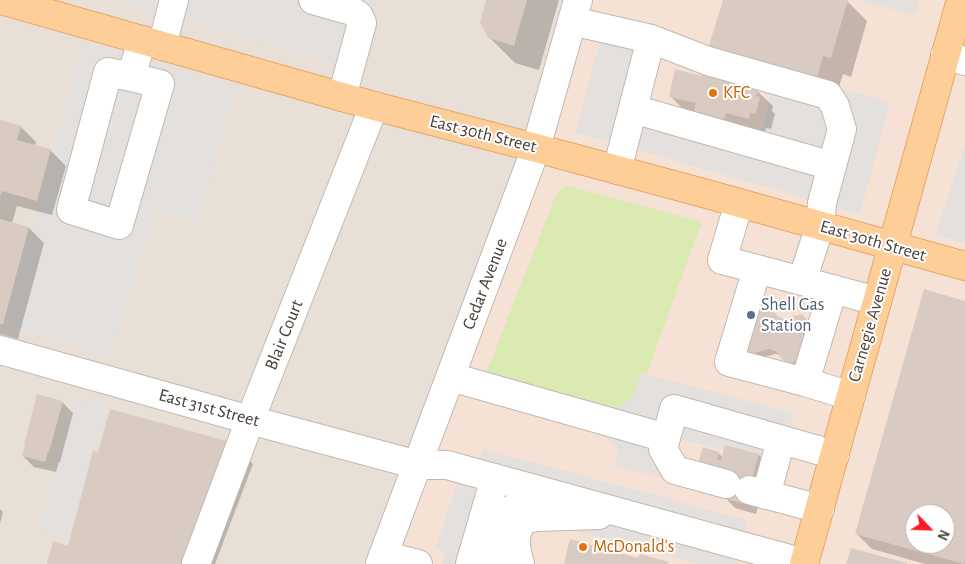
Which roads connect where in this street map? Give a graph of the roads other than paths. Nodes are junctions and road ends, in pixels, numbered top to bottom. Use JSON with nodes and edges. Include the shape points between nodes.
{"nodes":[{"id":1,"x":1,"y":0,"type":"edge"},
{"id":2,"x":174,"y":0,"type":"edge"},
{"id":3,"x":313,"y":0,"type":"edge"},
{"id":4,"x":961,"y":0,"type":"edge"},
{"id":5,"x":575,"y":10,"type":"edge"},
{"id":6,"x":651,"y":39,"type":"junction"},
{"id":7,"x":152,"y":43,"type":"junction"},
{"id":8,"x":955,"y":58,"type":"edge"},
{"id":9,"x":131,"y":77,"type":"junction"},
{"id":10,"x":342,"y":97,"type":"junction"},
{"id":11,"x":374,"y":106,"type":"junction"},
{"id":12,"x":633,"y":109,"type":"junction"},
{"id":13,"x":536,"y":148,"type":"junction"},
{"id":14,"x":832,"y":166,"type":"junction"},
{"id":15,"x":617,"y":170,"type":"junction"},
{"id":16,"x":739,"y":203,"type":"junction"},
{"id":17,"x":820,"y":226,"type":"junction"},
{"id":18,"x":893,"y":246,"type":"junction"},
{"id":19,"x":965,"y":266,"type":"edge"},
{"id":20,"x":757,"y":269,"type":"junction"},
{"id":21,"x":802,"y":281,"type":"junction"},
{"id":22,"x":833,"y":289,"type":"junction"},
{"id":23,"x":877,"y":301,"type":"junction"},
{"id":24,"x":0,"y":350,"type":"edge"},
{"id":25,"x":451,"y":376,"type":"junction"},
{"id":26,"x":805,"y":382,"type":"junction"},
{"id":27,"x":851,"y":396,"type":"junction"},
{"id":28,"x":250,"y":420,"type":"junction"},
{"id":29,"x":666,"y":438,"type":"junction"},
{"id":30,"x":781,"y":440,"type":"junction"},
{"id":31,"x":835,"y":455,"type":"junction"},
{"id":32,"x":418,"y":464,"type":"junction"},
{"id":33,"x":495,"y":478,"type":"junction"},
{"id":34,"x":747,"y":489,"type":"junction"},
{"id":35,"x":820,"y":509,"type":"junction"},
{"id":36,"x":625,"y":514,"type":"junction"},
{"id":37,"x":590,"y":515,"type":"junction"},
{"id":38,"x":725,"y":553,"type":"edge"},
{"id":39,"x":382,"y":560,"type":"edge"},
{"id":40,"x":196,"y":564,"type":"edge"},
{"id":41,"x":418,"y":564,"type":"edge"},
{"id":42,"x":470,"y":564,"type":"edge"},
{"id":43,"x":494,"y":564,"type":"edge"},
{"id":44,"x":520,"y":564,"type":"edge"},
{"id":45,"x":804,"y":564,"type":"edge"}],
"edges":[{"from":1,"to":7,"type":"main road","name":"East 30th Street"},
{"from":2,"to":7,"type":"street"},
{"from":3,"to":10,"type":"street","via":[[352,10],[362,23]]},
{"from":4,"to":8,"type":"main road","name":"Carnegie Avenue"},
{"from":5,"to":6,"type":"street"},
{"from":5,"to":13,"type":"street","name":"Cedar Avenue"},
{"from":6,"to":12,"type":"street"},
{"from":6,"to":14,"type":"street","via":[[708,61],[828,95],[842,129]]},
{"from":7,"to":9,"type":"street"},
{"from":7,"to":10,"type":"main road","name":"East 30th Street"},
{"from":8,"to":18,"type":"main road","name":"Carnegie Avenue"},
{"from":9,"to":9,"type":"street","via":[[160,84],[119,225],[71,210],[108,72]]},
{"from":10,"to":11,"type":"main road","name":"East 30th Street"},
{"from":11,"to":13,"type":"main road","name":"East 30th Street"},
{"from":11,"to":28,"type":"street","name":"Blair Court"},
{"from":12,"to":14,"type":"street"},
{"from":12,"to":15,"type":"street"},
{"from":13,"to":15,"type":"main road","name":"East 30th Street"},
{"from":13,"to":25,"type":"street","name":"Cedar Avenue"},
{"from":14,"to":17,"type":"street","via":[[822,203]]},
{"from":15,"to":16,"type":"main road","name":"East 30th Street"},
{"from":16,"to":17,"type":"main road","name":"East 30th Street"},
{"from":16,"to":20,"type":"street","via":[[722,260]]},
{"from":17,"to":18,"type":"main road","name":"East 30th Street"},
{"from":17,"to":21,"type":"street"},
{"from":18,"to":19,"type":"main road","name":"East 30th Street"},
{"from":18,"to":23,"type":"main road","name":"Carnegie Avenue"},
{"from":20,"to":21,"type":"street"},
{"from":20,"to":26,"type":"street","via":[[729,362]]},
{"from":21,"to":22,"type":"street"},
{"from":22,"to":23,"type":"street"},
{"from":22,"to":26,"type":"street"},
{"from":23,"to":27,"type":"main road","name":"Carnegie Avenue"},
{"from":24,"to":28,"type":"street","name":"East 31st Street"},
{"from":25,"to":29,"type":"street"},
{"from":25,"to":32,"type":"street","name":"Cedar Avenue"},
{"from":26,"to":27,"type":"street"},
{"from":27,"to":31,"type":"main road","name":"Carnegie Avenue"},
{"from":28,"to":32,"type":"street","name":"East 31st Street"},
{"from":28,"to":40,"type":"street","name":"Blair Court"},
{"from":29,"to":30,"type":"street","via":[[674,409]]},
{"from":29,"to":34,"type":"street","via":[[663,449],[675,470]]},
{"from":30,"to":31,"type":"street"},
{"from":30,"to":34,"type":"street"},
{"from":31,"to":35,"type":"main road","name":"Carnegie Avenue"},
{"from":32,"to":33,"type":"street","name":"East 31st Street","via":[[447,465]]},
{"from":32,"to":39,"type":"street","name":"Cedar Avenue"},
{"from":33,"to":36,"type":"street","name":"East 31st Street"},
{"from":33,"to":42,"type":"street"},
{"from":34,"to":35,"type":"street"},
{"from":35,"to":45,"type":"main road","name":"Carnegie Avenue"},
{"from":36,"to":37,"type":"street"},
{"from":36,"to":38,"type":"street","name":"East 31st Street"},
{"from":37,"to":43,"type":"street","via":[[522,506],[511,510],[502,518],[494,534],[490,548]]},
{"from":37,"to":44,"type":"street","via":[[522,520],[516,534]]},
{"from":38,"to":45,"type":"street","name":"East 31st Street"},
{"from":39,"to":41,"type":"street"}]}
